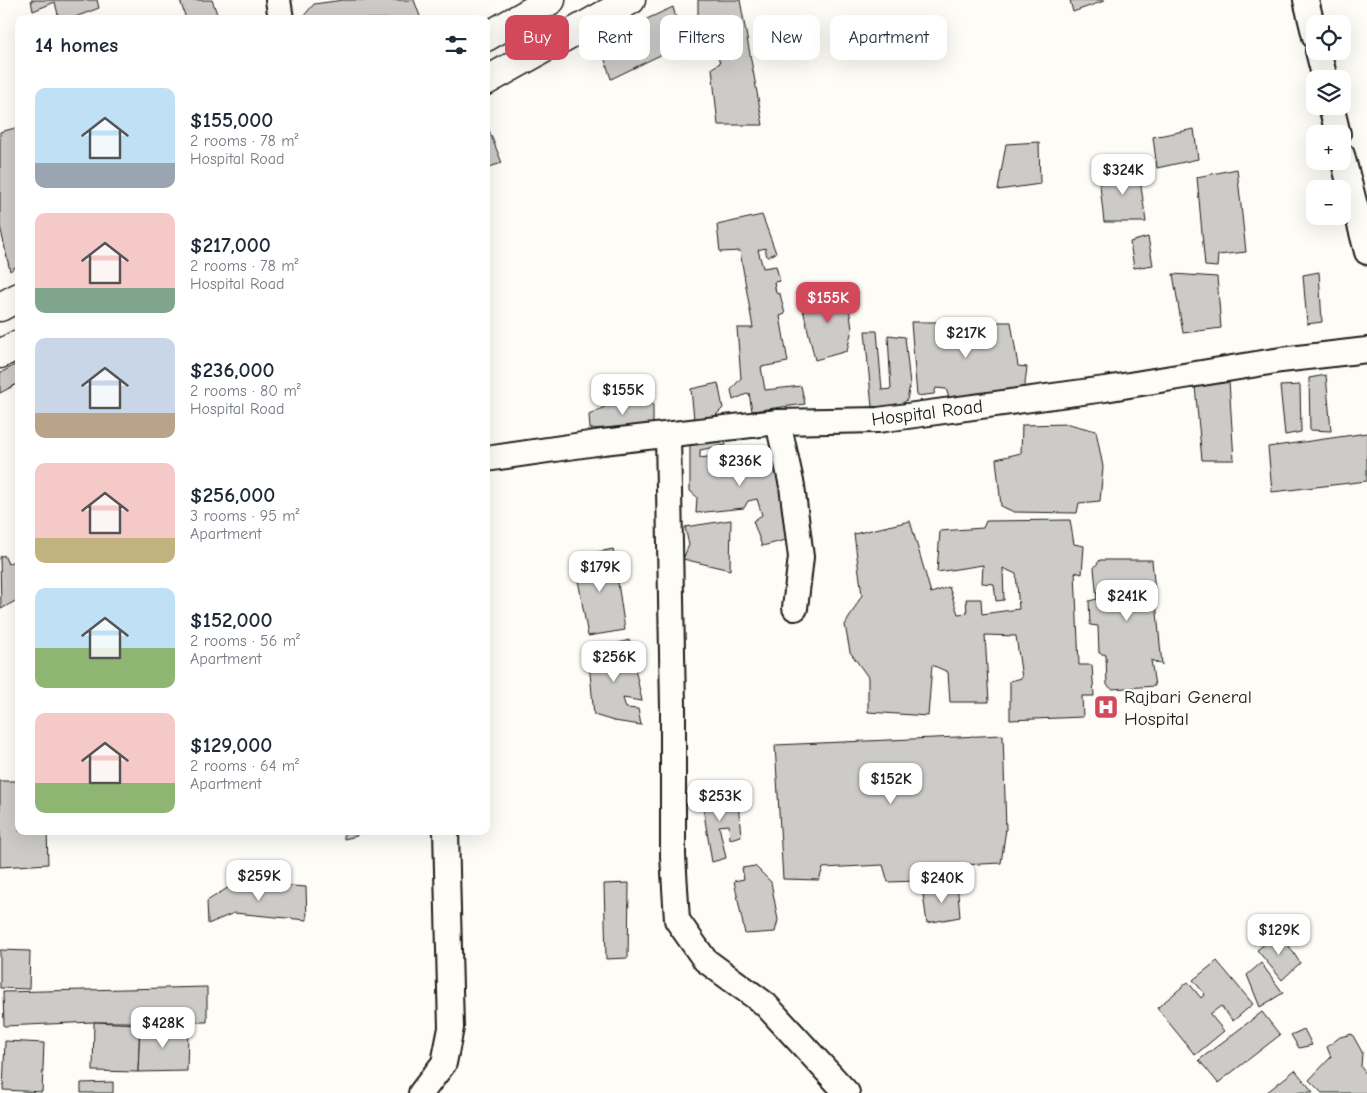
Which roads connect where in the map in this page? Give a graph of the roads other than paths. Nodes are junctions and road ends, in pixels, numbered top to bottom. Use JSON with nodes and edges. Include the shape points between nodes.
{"nodes":[{"id":1,"x":278,"y":0,"type":"edge"},
{"id":2,"x":551,"y":0,"type":"edge"},
{"id":3,"x":631,"y":0,"type":"edge"},
{"id":4,"x":1306,"y":0,"type":"edge"},
{"id":5,"x":280,"y":15,"type":"edge"},
{"id":6,"x":1310,"y":15,"type":"edge"},
{"id":7,"x":490,"y":35,"type":"edge"},
{"id":8,"x":490,"y":79,"type":"edge"},
{"id":9,"x":1346,"y":170,"type":"edge"},
{"id":10,"x":1367,"y":252,"type":"edge"},
{"id":11,"x":15,"y":299,"type":"edge"},
{"id":12,"x":0,"y":307,"type":"edge"},
{"id":13,"x":15,"y":346,"type":"edge"},
{"id":14,"x":1367,"y":350,"type":"edge"},
{"id":15,"x":0,"y":354,"type":"edge"},
{"id":16,"x":778,"y":422,"type":"junction"},
{"id":17,"x":668,"y":435,"type":"junction"},
{"id":18,"x":490,"y":458,"type":"edge"},
{"id":19,"x":796,"y":608,"type":"dead end"},
{"id":20,"x":446,"y":835,"type":"edge"},
{"id":21,"x":421,"y":1093,"type":"edge"},
{"id":22,"x":847,"y":1093,"type":"edge"}],
"edges":[{"from":1,"to":5,"type":"street"},
{"from":2,"to":7,"type":"main road"},
{"from":3,"to":8,"type":"main road"},
{"from":4,"to":6,"type":"street"},
{"from":9,"to":10,"type":"street"},
{"from":11,"to":12,"type":"main road"},
{"from":13,"to":15,"type":"main road"},
{"from":14,"to":16,"type":"street","name":"Hospital Road","via":[[878,420]]},
{"from":16,"to":17,"type":"street","name":"Hospital Road"},
{"from":16,"to":19,"type":"street","via":[[792,486],[801,557]]},
{"from":17,"to":18,"type":"street","name":"Hospital Road"},
{"from":17,"to":22,"type":"street","via":[[673,856],[677,920],[705,960],[765,1004]]},
{"from":20,"to":21,"type":"street","via":[[451,1028],[444,1063]]}]}
